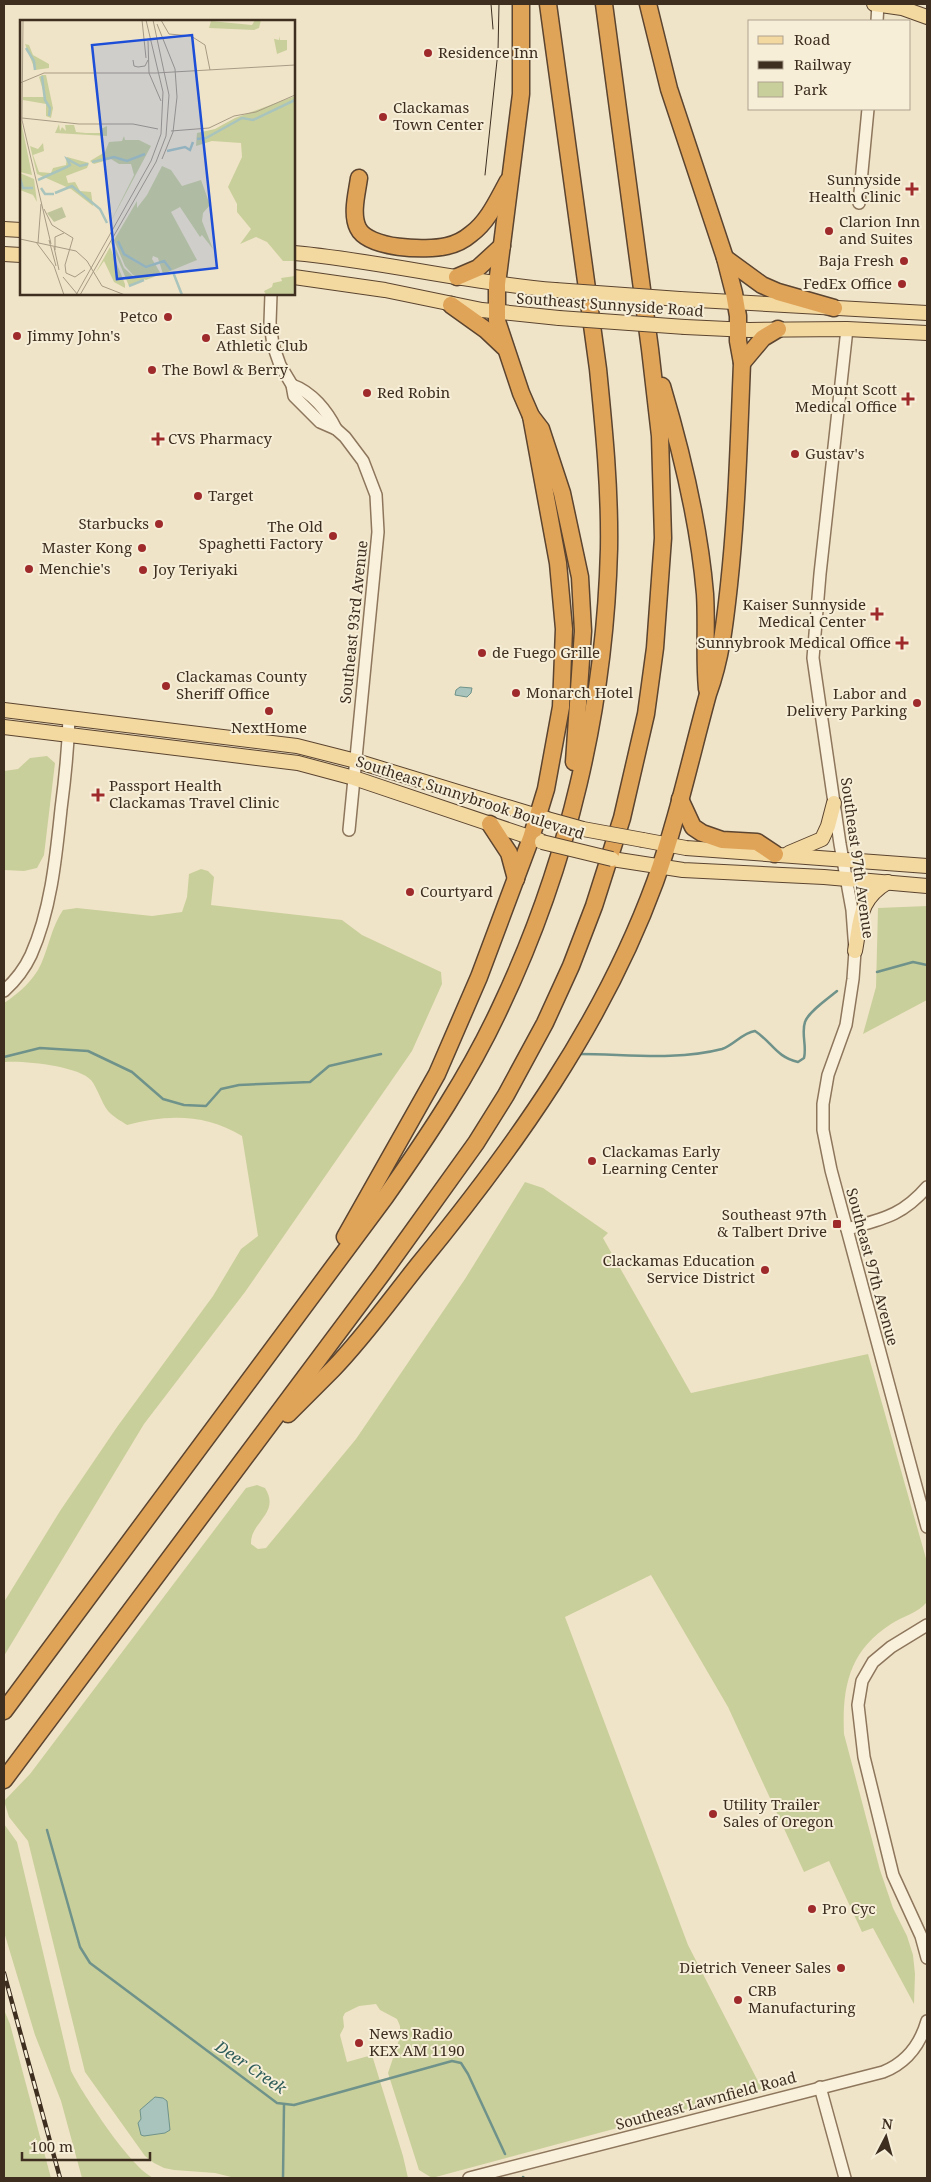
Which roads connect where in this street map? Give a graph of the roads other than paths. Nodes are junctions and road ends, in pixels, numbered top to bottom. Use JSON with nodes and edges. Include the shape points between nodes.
{"nodes":[{"id":1,"x":521,"y":4,"type":"edge"},
{"id":2,"x":548,"y":4,"type":"edge"},
{"id":3,"x":604,"y":4,"type":"edge"},
{"id":4,"x":648,"y":4,"type":"edge"},
{"id":5,"x":874,"y":4,"type":"edge"},
{"id":6,"x":878,"y":4,"type":"edge"},
{"id":7,"x":927,"y":17,"type":"edge"},
{"id":8,"x":877,"y":20,"type":"edge"},
{"id":9,"x":868,"y":110,"type":"edge"},
{"id":10,"x":512,"y":174,"type":"junction"},
{"id":11,"x":359,"y":178,"type":"dead end"},
{"id":12,"x":859,"y":203,"type":"dead end"},
{"id":13,"x":4,"y":229,"type":"edge"},
{"id":14,"x":20,"y":230,"type":"edge"},
{"id":15,"x":502,"y":246,"type":"junction"},
{"id":16,"x":295,"y":253,"type":"edge"},
{"id":17,"x":4,"y":254,"type":"edge"},
{"id":18,"x":20,"y":255,"type":"edge"},
{"id":19,"x":725,"y":258,"type":"junction"},
{"id":20,"x":295,"y":277,"type":"edge"},
{"id":21,"x":457,"y":277,"type":"junction"},
{"id":22,"x":497,"y":284,"type":"junction"},
{"id":23,"x":271,"y":295,"type":"edge"},
{"id":24,"x":736,"y":302,"type":"junction"},
{"id":25,"x":451,"y":305,"type":"junction"},
{"id":26,"x":834,"y":308,"type":"junction"},
{"id":27,"x":496,"y":312,"type":"junction"},
{"id":28,"x":927,"y":314,"type":"edge"},
{"id":29,"x":739,"y":329,"type":"junction"},
{"id":30,"x":778,"y":329,"type":"junction"},
{"id":31,"x":847,"y":329,"type":"junction"},
{"id":32,"x":927,"y":333,"type":"edge"},
{"id":33,"x":650,"y":349,"type":"junction"},
{"id":34,"x":506,"y":350,"type":"junction"},
{"id":35,"x":742,"y":363,"type":"junction"},
{"id":36,"x":531,"y":416,"type":"junction"},
{"id":37,"x":708,"y":694,"type":"junction"},
{"id":38,"x":4,"y":710,"type":"edge"},
{"id":39,"x":69,"y":718,"type":"junction"},
{"id":40,"x":4,"y":727,"type":"edge"},
{"id":41,"x":68,"y":734,"type":"junction"},
{"id":42,"x":250,"y":739,"type":"junction"},
{"id":43,"x":213,"y":751,"type":"junction"},
{"id":44,"x":356,"y":761,"type":"junction"},
{"id":45,"x":354,"y":778,"type":"junction"},
{"id":46,"x":680,"y":800,"type":"junction"},
{"id":47,"x":834,"y":803,"type":"junction"},
{"id":48,"x":571,"y":815,"type":"junction"},
{"id":49,"x":543,"y":818,"type":"junction"},
{"id":50,"x":490,"y":824,"type":"junction"},
{"id":51,"x":349,"y":830,"type":"dead end"},
{"id":52,"x":536,"y":840,"type":"junction"},
{"id":53,"x":667,"y":844,"type":"junction"},
{"id":54,"x":780,"y":855,"type":"junction"},
{"id":55,"x":842,"y":860,"type":"junction"},
{"id":56,"x":660,"y":866,"type":"junction"},
{"id":57,"x":927,"y":866,"type":"edge"},
{"id":58,"x":516,"y":879,"type":"junction"},
{"id":59,"x":846,"y":879,"type":"junction"},
{"id":60,"x":888,"y":882,"type":"junction"},
{"id":61,"x":927,"y":886,"type":"edge"},
{"id":62,"x":855,"y":951,"type":"junction"},
{"id":63,"x":4,"y":991,"type":"edge"},
{"id":64,"x":927,"y":1187,"type":"edge"},
{"id":65,"x":847,"y":1229,"type":"junction"},
{"id":66,"x":308,"y":1302,"type":"junction"},
{"id":67,"x":249,"y":1453,"type":"junction"},
{"id":68,"x":927,"y":1527,"type":"edge"},
{"id":69,"x":927,"y":1625,"type":"edge"},
{"id":70,"x":4,"y":1711,"type":"edge"},
{"id":71,"x":8,"y":1775,"type":"edge"},
{"id":72,"x":927,"y":1958,"type":"edge"},
{"id":73,"x":927,"y":2021,"type":"edge"},
{"id":74,"x":820,"y":2087,"type":"junction"},
{"id":75,"x":469,"y":2178,"type":"edge"},
{"id":76,"x":845,"y":2178,"type":"edge"}],
"edges":[{"from":1,"to":10,"type":"highway","via":[[521,94]]},
{"from":2,"to":48,"type":"highway","via":[[598,369],[608,504],[601,657],[583,766]]},
{"from":3,"to":33,"type":"highway"},
{"from":4,"to":19,"type":"highway","via":[[669,89]]},
{"from":5,"to":6,"type":"main road"},
{"from":6,"to":7,"type":"main road"},
{"from":6,"to":8,"type":"street"},
{"from":9,"to":12,"type":"street"},
{"from":10,"to":11,"type":"highway","via":[[476,231],[456,243],[434,248],[386,244],[366,238],[356,223]]},
{"from":10,"to":15,"type":"highway"},
{"from":13,"to":14,"type":"main road"},
{"from":15,"to":21,"type":"highway","via":[[478,268]]},
{"from":15,"to":22,"type":"highway"},
{"from":16,"to":21,"type":"main road","name":"Southeast Sunnyside Road","via":[[351,258]]},
{"from":17,"to":18,"type":"main road"},
{"from":19,"to":24,"type":"highway"},
{"from":19,"to":26,"type":"highway","via":[[762,285]]},
{"from":20,"to":25,"type":"main road","name":"Southeast Sunnyside Road","via":[[386,290]]},
{"from":21,"to":22,"type":"main road","name":"Southeast Sunnyside Road"},
{"from":22,"to":24,"type":"main road","name":"Southeast Sunnyside Road","bridge":true},
{"from":22,"to":27,"type":"highway"},
{"from":23,"to":44,"type":"street","name":"Southeast 93rd Avenue","via":[[270,323],[280,364],[292,385],[302,389],[328,414],[336,429],[353,446],[368,469],[376,495],[378,532]]},
{"from":24,"to":26,"type":"main road","name":"Southeast Sunnyside Road"},
{"from":24,"to":29,"type":"highway"},
{"from":25,"to":27,"type":"main road","name":"Southeast Sunnyside Road"},
{"from":25,"to":34,"type":"highway","via":[[486,330]]},
{"from":26,"to":28,"type":"main road","name":"Southeast Sunnyside Road"},
{"from":27,"to":29,"type":"main road","name":"Southeast Sunnyside Road","bridge":true},
{"from":27,"to":34,"type":"highway"},
{"from":29,"to":30,"type":"main road","name":"Southeast Sunnyside Road"},
{"from":29,"to":35,"type":"highway"},
{"from":30,"to":31,"type":"main road","name":"Southeast Sunnyside Road"},
{"from":30,"to":35,"type":"highway","via":[[763,338]]},
{"from":31,"to":32,"type":"main road","name":"Southeast Sunnyside Road"},
{"from":31,"to":47,"type":"street","name":"Southeast 97th Avenue","via":[[813,658]]},
{"from":33,"to":37,"type":"highway","via":[[680,448],[699,550]]},
{"from":33,"to":67,"type":"highway","via":[[662,476],[663,538],[655,648],[636,763],[594,906],[556,998],[506,1095],[445,1187]]},
{"from":34,"to":36,"type":"highway"},
{"from":35,"to":37,"type":"highway","via":[[732,560],[716,672]]},
{"from":36,"to":48,"type":"highway","via":[[540,429],[562,493],[580,577],[583,631]]},
{"from":36,"to":49,"type":"highway","via":[[558,563],[564,630],[561,707]]},
{"from":37,"to":46,"type":"highway"},
{"from":38,"to":39,"type":"main road","name":"Southeast Sunnybrook Boulevard"},
{"from":39,"to":41,"type":"street"},
{"from":39,"to":42,"type":"main road","name":"Southeast Sunnybrook Boulevard"},
{"from":40,"to":41,"type":"main road","name":"Southeast Sunnybrook Boulevard"},
{"from":41,"to":43,"type":"main road","name":"Southeast Sunnybrook Boulevard"},
{"from":41,"to":63,"type":"street","via":[[57,849],[46,906],[31,955],[23,970]]},
{"from":42,"to":43,"type":"main road","via":[[242,744],[220,744]]},
{"from":42,"to":44,"type":"main road","name":"Southeast Sunnybrook Boulevard","via":[[297,746]]},
{"from":43,"to":45,"type":"main road","name":"Southeast Sunnybrook Boulevard","via":[[298,763]]},
{"from":44,"to":45,"type":"street","name":"Southeast 93rd Avenue"},
{"from":44,"to":49,"type":"main road","name":"Southeast Sunnybrook Boulevard"},
{"from":45,"to":50,"type":"main road","name":"Southeast Sunnybrook Boulevard"},
{"from":45,"to":51,"type":"street","name":"Southeast 93rd Avenue"},
{"from":46,"to":53,"type":"highway"},
{"from":46,"to":54,"type":"highway","via":[[690,821],[702,834],[722,840],[757,842]]},
{"from":47,"to":54,"type":"main road","via":[[822,839]]},
{"from":47,"to":55,"type":"street","name":"Southeast 97th Avenue"},
{"from":48,"to":66,"type":"highway","via":[[524,954],[470,1065],[432,1130]]},
{"from":49,"to":52,"type":"highway"},
{"from":49,"to":53,"type":"main road","name":"Southeast Sunnybrook Boulevard","bridge":true,"via":[[583,829]]},
{"from":50,"to":52,"type":"main road","name":"Southeast Sunnybrook Boulevard"},
{"from":50,"to":58,"type":"highway","via":[[509,853]]},
{"from":52,"to":56,"type":"main road","name":"Southeast Sunnybrook Boulevard","bridge":true,"via":[[585,853]]},
{"from":52,"to":58,"type":"highway"},
{"from":53,"to":54,"type":"main road","name":"Southeast Sunnybrook Boulevard"},
{"from":53,"to":56,"type":"highway"},
{"from":54,"to":55,"type":"main road","name":"Southeast Sunnybrook Boulevard"},
{"from":55,"to":57,"type":"main road","name":"Southeast Sunnybrook Boulevard"},
{"from":55,"to":59,"type":"street","name":"Southeast 97th Avenue"},
{"from":56,"to":59,"type":"main road","name":"Southeast Sunnybrook Boulevard"},
{"from":56,"to":67,"type":"highway","via":[[616,971],[572,1053],[532,1116],[450,1226],[334,1368]]},
{"from":58,"to":66,"type":"highway","via":[[464,1015],[437,1074]]},
{"from":59,"to":60,"type":"main road","name":"Southeast Sunnybrook Boulevard"},
{"from":59,"to":62,"type":"street","name":"Southeast 97th Avenue"},
{"from":60,"to":61,"type":"main road","name":"Southeast Sunnybrook Boulevard"},
{"from":60,"to":62,"type":"main road","via":[[866,901]]},
{"from":62,"to":65,"type":"street","name":"Southeast 97th Avenue","via":[[850,999],[826,1086],[823,1122],[827,1153]]},
{"from":64,"to":65,"type":"street","via":[[917,1200],[899,1212]]},
{"from":65,"to":68,"type":"street","name":"Southeast 97th Avenue"},
{"from":66,"to":70,"type":"highway"},
{"from":67,"to":71,"type":"highway"},
{"from":69,"to":72,"type":"street","via":[[873,1662],[862,1680],[858,1705],[864,1757],[893,1876],[921,1936]]},
{"from":73,"to":74,"type":"street","name":"Southeast Lawnfield Road","via":[[913,2051],[897,2066]]},
{"from":74,"to":75,"type":"street","name":"Southeast Lawnfield Road"},
{"from":74,"to":76,"type":"street"}]}
